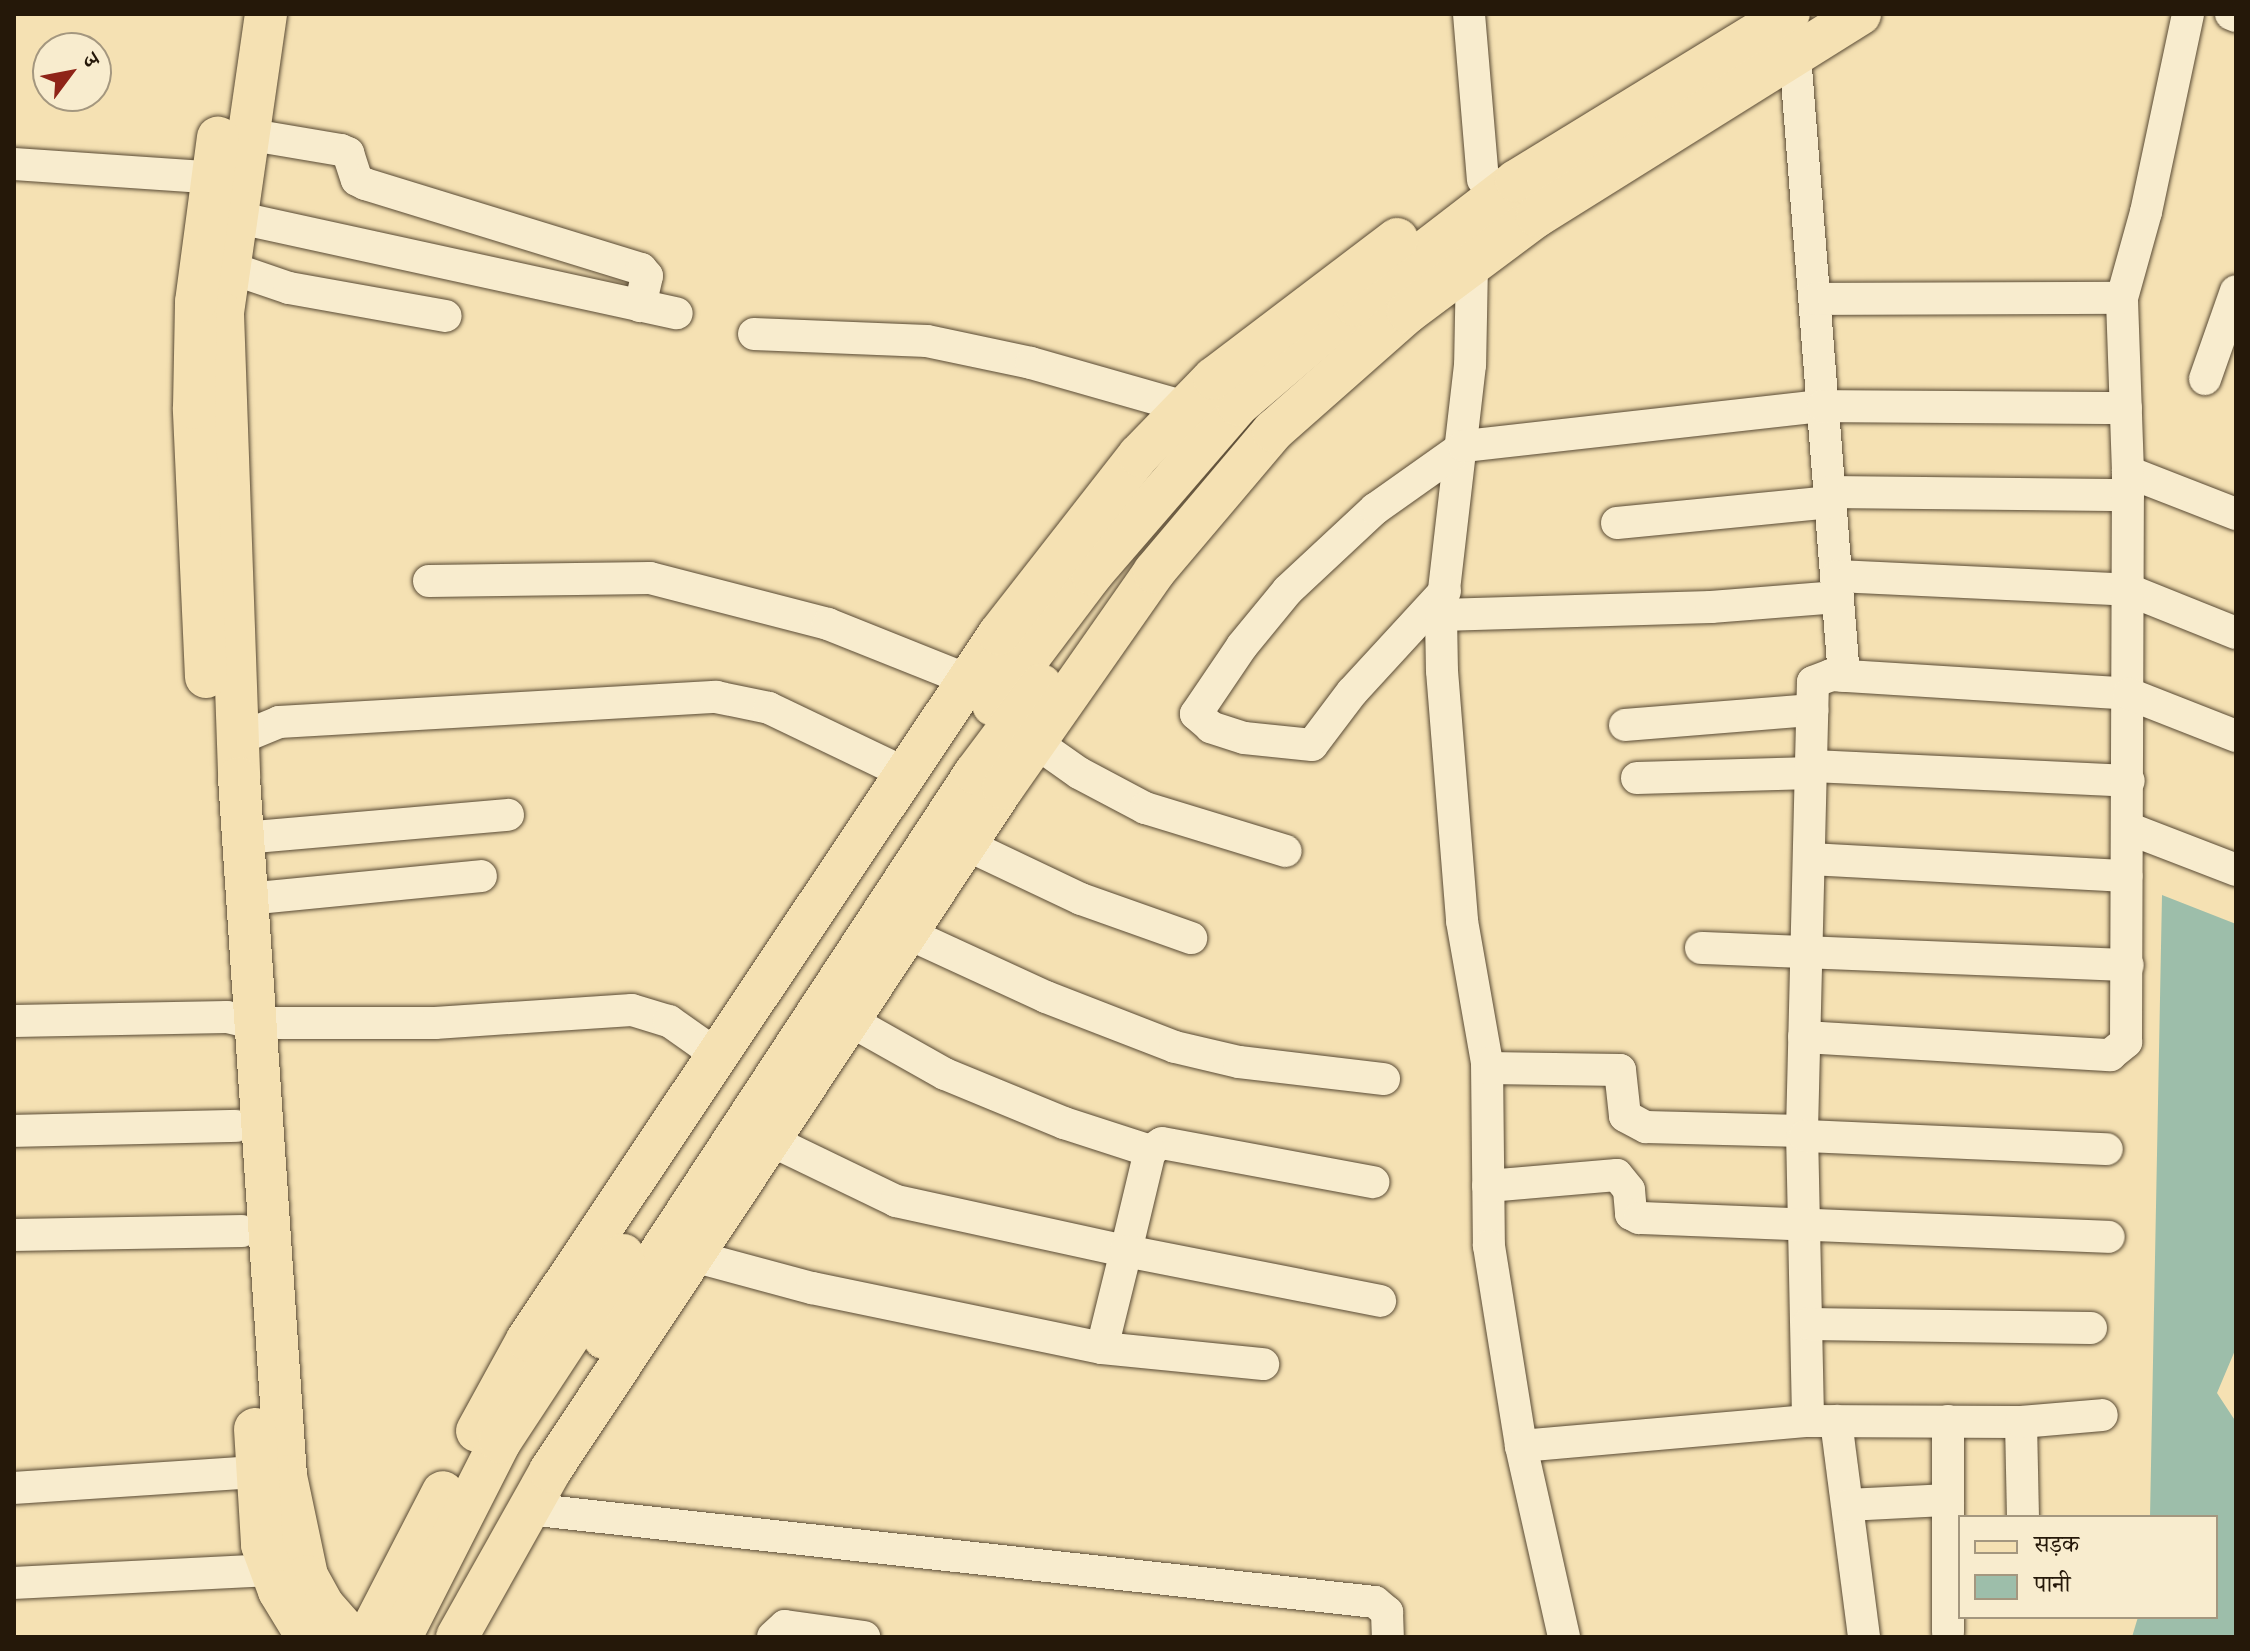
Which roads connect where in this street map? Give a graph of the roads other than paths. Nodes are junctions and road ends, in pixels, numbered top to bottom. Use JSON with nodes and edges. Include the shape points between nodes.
{"nodes":[{"id":1,"x":238,"y":14,"type":"edge"},
{"id":2,"x":266,"y":14,"type":"edge"},
{"id":3,"x":1469,"y":14,"type":"edge"},
{"id":4,"x":1738,"y":14,"type":"edge"},
{"id":5,"x":1789,"y":14,"type":"edge"},
{"id":6,"x":1823,"y":14,"type":"edge"},
{"id":7,"x":1860,"y":14,"type":"edge"},
{"id":8,"x":2188,"y":14,"type":"edge"},
{"id":9,"x":1795,"y":55,"type":"junction"},
{"id":10,"x":246,"y":134,"type":"junction"},
{"id":11,"x":14,"y":164,"type":"edge"},
{"id":12,"x":1483,"y":179,"type":"junction"},
{"id":13,"x":229,"y":191,"type":"junction"},
{"id":14,"x":214,"y":262,"type":"junction"},
{"id":15,"x":1472,"y":265,"type":"junction"},
{"id":16,"x":2236,"y":291,"type":"edge"},
{"id":17,"x":2122,"y":298,"type":"junction"},
{"id":18,"x":1815,"y":299,"type":"junction"},
{"id":19,"x":640,"y":306,"type":"junction"},
{"id":20,"x":677,"y":313,"type":"dead end"},
{"id":21,"x":446,"y":316,"type":"dead end"},
{"id":22,"x":754,"y":334,"type":"dead end"},
{"id":23,"x":2205,"y":379,"type":"dead end"},
{"id":24,"x":1823,"y":406,"type":"junction"},
{"id":25,"x":1189,"y":408,"type":"junction"},
{"id":26,"x":2126,"y":408,"type":"junction"},
{"id":27,"x":1464,"y":446,"type":"junction"},
{"id":28,"x":2128,"y":484,"type":"junction"},
{"id":29,"x":1830,"y":497,"type":"junction"},
{"id":30,"x":2236,"y":514,"type":"edge"},
{"id":31,"x":1617,"y":523,"type":"dead end"},
{"id":32,"x":429,"y":581,"type":"dead end"},
{"id":33,"x":1837,"y":586,"type":"junction"},
{"id":34,"x":2129,"y":590,"type":"junction"},
{"id":35,"x":1443,"y":603,"type":"junction"},
{"id":36,"x":2236,"y":633,"type":"edge"},
{"id":37,"x":1844,"y":676,"type":"junction"},
{"id":38,"x":968,"y":680,"type":"junction"},
{"id":39,"x":2129,"y":694,"type":"junction"},
{"id":40,"x":1812,"y":710,"type":"junction"},
{"id":41,"x":1625,"y":725,"type":"dead end"},
{"id":42,"x":2236,"y":736,"type":"edge"},
{"id":43,"x":238,"y":739,"type":"junction"},
{"id":44,"x":1035,"y":742,"type":"junction"},
{"id":45,"x":1812,"y":770,"type":"junction"},
{"id":46,"x":907,"y":774,"type":"junction"},
{"id":47,"x":1637,"y":778,"type":"dead end"},
{"id":48,"x":2129,"y":781,"type":"junction"},
{"id":49,"x":508,"y":815,"type":"dead end"},
{"id":50,"x":2130,"y":829,"type":"junction"},
{"id":51,"x":243,"y":838,"type":"junction"},
{"id":52,"x":965,"y":844,"type":"junction"},
{"id":53,"x":1286,"y":851,"type":"dead end"},
{"id":54,"x":1810,"y":859,"type":"junction"},
{"id":55,"x":2236,"y":870,"type":"edge"},
{"id":56,"x":481,"y":876,"type":"dead end"},
{"id":57,"x":2127,"y":876,"type":"junction"},
{"id":58,"x":247,"y":899,"type":"junction"},
{"id":59,"x":907,"y":933,"type":"junction"},
{"id":60,"x":1191,"y":938,"type":"dead end"},
{"id":61,"x":1701,"y":948,"type":"dead end"},
{"id":62,"x":1807,"y":948,"type":"junction"},
{"id":63,"x":2128,"y":965,"type":"junction"},
{"id":64,"x":240,"y":1020,"type":"junction"},
{"id":65,"x":849,"y":1020,"type":"junction"},
{"id":66,"x":14,"y":1021,"type":"edge"},
{"id":67,"x":1804,"y":1037,"type":"junction"},
{"id":68,"x":720,"y":1057,"type":"junction"},
{"id":69,"x":1488,"y":1068,"type":"junction"},
{"id":70,"x":1384,"y":1079,"type":"dead end"},
{"id":71,"x":236,"y":1126,"type":"junction"},
{"id":72,"x":14,"y":1131,"type":"edge"},
{"id":73,"x":1804,"y":1134,"type":"junction"},
{"id":74,"x":770,"y":1140,"type":"junction"},
{"id":75,"x":2107,"y":1149,"type":"dead end"},
{"id":76,"x":1150,"y":1151,"type":"junction"},
{"id":77,"x":1373,"y":1182,"type":"dead end"},
{"id":78,"x":1488,"y":1186,"type":"junction"},
{"id":79,"x":1807,"y":1226,"type":"junction"},
{"id":80,"x":242,"y":1231,"type":"junction"},
{"id":81,"x":14,"y":1235,"type":"edge"},
{"id":82,"x":2109,"y":1237,"type":"dead end"},
{"id":83,"x":1126,"y":1251,"type":"junction"},
{"id":84,"x":693,"y":1256,"type":"junction"},
{"id":85,"x":1380,"y":1301,"type":"dead end"},
{"id":86,"x":1808,"y":1324,"type":"junction"},
{"id":87,"x":2091,"y":1328,"type":"dead end"},
{"id":88,"x":1102,"y":1348,"type":"junction"},
{"id":89,"x":1263,"y":1364,"type":"dead end"},
{"id":90,"x":2102,"y":1415,"type":"dead end"},
{"id":91,"x":1822,"y":1421,"type":"junction"},
{"id":92,"x":1948,"y":1421,"type":"junction"},
{"id":93,"x":2021,"y":1422,"type":"junction"},
{"id":94,"x":1521,"y":1446,"type":"junction"},
{"id":95,"x":14,"y":1488,"type":"edge"},
{"id":96,"x":269,"y":1495,"type":"junction"},
{"id":97,"x":1948,"y":1500,"type":"junction"},
{"id":98,"x":1848,"y":1505,"type":"junction"},
{"id":99,"x":528,"y":1509,"type":"junction"},
{"id":100,"x":2023,"y":1515,"type":"edge"},
{"id":101,"x":270,"y":1570,"type":"junction"},
{"id":102,"x":14,"y":1583,"type":"edge"},
{"id":103,"x":1948,"y":1632,"type":"dead end"},
{"id":104,"x":307,"y":1637,"type":"edge"},
{"id":105,"x":351,"y":1637,"type":"edge"},
{"id":106,"x":368,"y":1637,"type":"edge"},
{"id":107,"x":401,"y":1637,"type":"edge"},
{"id":108,"x":435,"y":1637,"type":"edge"},
{"id":109,"x":457,"y":1637,"type":"edge"},
{"id":110,"x":773,"y":1637,"type":"edge"},
{"id":111,"x":864,"y":1637,"type":"edge"},
{"id":112,"x":1388,"y":1637,"type":"edge"},
{"id":113,"x":1564,"y":1637,"type":"edge"},
{"id":114,"x":1864,"y":1637,"type":"edge"}],
"edges":[{"from":1,"to":13,"type":"main road"},
{"from":2,"to":10,"type":"main road"},
{"from":3,"to":12,"type":"street"},
{"from":4,"to":12,"type":"main road"},
{"from":5,"to":107,"type":"main road","via":[[1516,181],[1355,305],[1238,405],[1092,574],[951,761],[500,1442]]},
{"from":6,"to":108,"type":"main road","via":[[1523,200],[1389,297],[1259,414],[1138,557],[975,773],[527,1458]]},
{"from":7,"to":9,"type":"main road"},
{"from":8,"to":17,"type":"street","via":[[2149,201]]},
{"from":9,"to":15,"type":"main road","via":[[1537,216]]},
{"from":9,"to":18,"type":"street"},
{"from":10,"to":13,"type":"main road"},
{"from":10,"to":19,"type":"street","via":[[341,150],[348,153],[357,180],[365,184],[641,269],[647,276]]},
{"from":11,"to":13,"type":"street"},
{"from":12,"to":25,"type":"main road","via":[[1327,288],[1214,378]]},
{"from":13,"to":14,"type":"main road"},
{"from":13,"to":19,"type":"street"},
{"from":14,"to":21,"type":"street","via":[[289,288]]},
{"from":14,"to":43,"type":"main road","via":[[223,314]]},
{"from":14,"to":64,"type":"main road","via":[[194,408],[199,544]]},
{"from":15,"to":27,"type":"street"},
{"from":15,"to":44,"type":"main road","via":[[1408,312],[1273,431],[1154,572]]},
{"from":16,"to":23,"type":"street"},
{"from":17,"to":18,"type":"street"},
{"from":17,"to":26,"type":"street"},
{"from":18,"to":24,"type":"street"},
{"from":19,"to":20,"type":"street"},
{"from":22,"to":25,"type":"street","via":[[927,341],[1031,363]]},
{"from":24,"to":26,"type":"street"},
{"from":24,"to":27,"type":"street"},
{"from":24,"to":29,"type":"street"},
{"from":25,"to":38,"type":"main road","via":[[1139,455]]},
{"from":26,"to":28,"type":"street"},
{"from":27,"to":35,"type":"street"},
{"from":27,"to":35,"type":"street","via":[[1375,509],[1288,590],[1196,714],[1211,727],[1244,738],[1312,745],[1362,681]]},
{"from":28,"to":29,"type":"street"},
{"from":28,"to":30,"type":"street"},
{"from":28,"to":34,"type":"street"},
{"from":29,"to":31,"type":"street"},
{"from":29,"to":33,"type":"street"},
{"from":32,"to":38,"type":"street","via":[[650,578],[828,624]]},
{"from":33,"to":34,"type":"street"},
{"from":33,"to":35,"type":"street","via":[[1711,607]]},
{"from":33,"to":37,"type":"street"},
{"from":34,"to":36,"type":"street"},
{"from":34,"to":39,"type":"street"},
{"from":35,"to":69,"type":"street","via":[[1462,921]]},
{"from":37,"to":39,"type":"street"},
{"from":37,"to":40,"type":"street","via":[[1813,682]]},
{"from":38,"to":46,"type":"main road"},
{"from":39,"to":42,"type":"street"},
{"from":39,"to":48,"type":"street"},
{"from":40,"to":41,"type":"street"},
{"from":40,"to":45,"type":"street"},
{"from":43,"to":46,"type":"street","via":[[279,722],[716,697],[769,708]]},
{"from":43,"to":51,"type":"main road"},
{"from":44,"to":52,"type":"main road"},
{"from":44,"to":53,"type":"street","via":[[1145,808]]},
{"from":45,"to":47,"type":"street"},
{"from":45,"to":48,"type":"street"},
{"from":45,"to":54,"type":"street"},
{"from":46,"to":68,"type":"main road"},
{"from":48,"to":50,"type":"street"},
{"from":49,"to":51,"type":"street"},
{"from":50,"to":55,"type":"street"},
{"from":50,"to":57,"type":"street"},
{"from":51,"to":58,"type":"main road"},
{"from":52,"to":59,"type":"main road"},
{"from":52,"to":60,"type":"street","via":[[1081,899]]},
{"from":54,"to":57,"type":"street"},
{"from":54,"to":62,"type":"street"},
{"from":56,"to":58,"type":"street"},
{"from":57,"to":63,"type":"street"},
{"from":58,"to":64,"type":"main road"},
{"from":59,"to":65,"type":"main road"},
{"from":59,"to":70,"type":"street","via":[[1046,997],[1175,1047],[1239,1062]]},
{"from":61,"to":62,"type":"street"},
{"from":62,"to":63,"type":"street"},
{"from":62,"to":67,"type":"street"},
{"from":63,"to":67,"type":"street","via":[[2126,1042],[2110,1055]]},
{"from":64,"to":66,"type":"street"},
{"from":64,"to":68,"type":"street","via":[[435,1023],[632,1010],[669,1021]]},
{"from":64,"to":71,"type":"main road"},
{"from":64,"to":96,"type":"main road"},
{"from":65,"to":74,"type":"main road"},
{"from":65,"to":76,"type":"street","via":[[945,1074]]},
{"from":67,"to":73,"type":"street"},
{"from":68,"to":106,"type":"main road","via":[[527,1340]]},
{"from":69,"to":73,"type":"street","via":[[1620,1070],[1625,1116],[1646,1127]]},
{"from":69,"to":78,"type":"street"},
{"from":71,"to":72,"type":"street"},
{"from":71,"to":80,"type":"main road"},
{"from":73,"to":75,"type":"street"},
{"from":73,"to":79,"type":"street"},
{"from":74,"to":83,"type":"street","via":[[896,1201]]},
{"from":74,"to":84,"type":"main road"},
{"from":76,"to":77,"type":"street","via":[[1162,1143]]},
{"from":76,"to":83,"type":"street"},
{"from":78,"to":79,"type":"street","via":[[1617,1175],[1629,1190],[1631,1214],[1639,1218]]},
{"from":78,"to":94,"type":"street","via":[[1489,1246]]},
{"from":79,"to":82,"type":"street"},
{"from":79,"to":86,"type":"street"},
{"from":80,"to":81,"type":"street"},
{"from":80,"to":96,"type":"main road"},
{"from":83,"to":85,"type":"street"},
{"from":83,"to":88,"type":"street"},
{"from":84,"to":88,"type":"street","via":[[812,1288]]},
{"from":84,"to":99,"type":"main road"},
{"from":86,"to":87,"type":"street"},
{"from":86,"to":91,"type":"street"},
{"from":88,"to":89,"type":"street"},
{"from":90,"to":93,"type":"street"},
{"from":91,"to":92,"type":"street"},
{"from":91,"to":94,"type":"street"},
{"from":91,"to":98,"type":"street"},
{"from":92,"to":93,"type":"street"},
{"from":92,"to":97,"type":"street"},
{"from":93,"to":100,"type":"street"},
{"from":94,"to":113,"type":"street"},
{"from":95,"to":96,"type":"street"},
{"from":96,"to":101,"type":"main road"},
{"from":96,"to":105,"type":"main road","via":[[323,1605]]},
{"from":97,"to":98,"type":"street"},
{"from":97,"to":103,"type":"street"},
{"from":98,"to":114,"type":"street"},
{"from":99,"to":109,"type":"main road"},
{"from":99,"to":112,"type":"street","via":[[1375,1602],[1387,1612]]},
{"from":101,"to":102,"type":"street"},
{"from":101,"to":104,"type":"main road"},
{"from":110,"to":111,"type":"street","via":[[785,1626]]}]}
